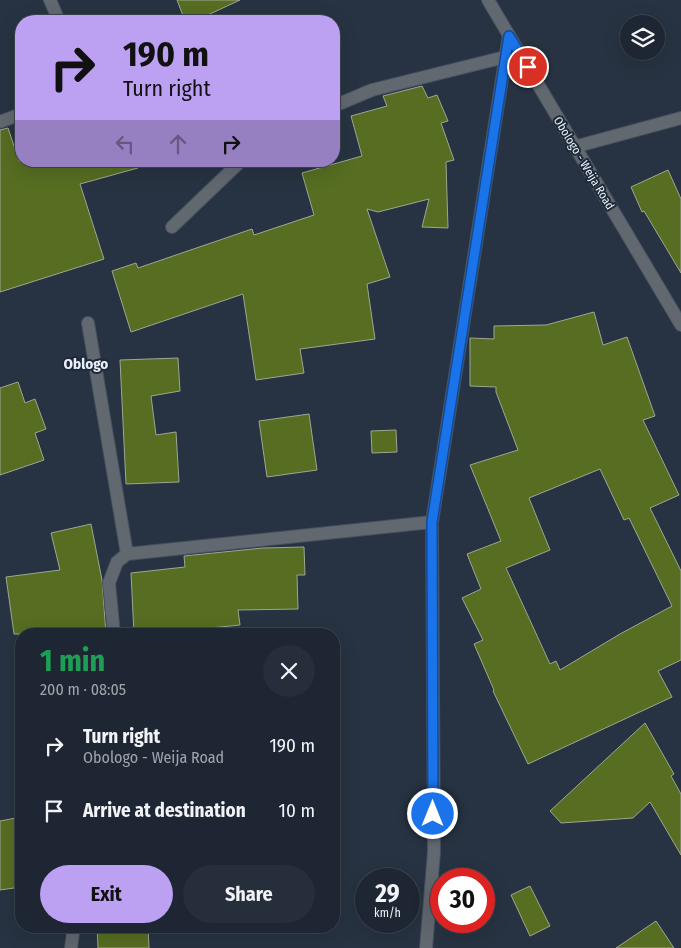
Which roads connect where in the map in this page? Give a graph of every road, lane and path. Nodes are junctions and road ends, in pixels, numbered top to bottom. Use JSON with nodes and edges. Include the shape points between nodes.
{"nodes":[{"id":1,"x":50,"y":0,"type":"edge"},
{"id":2,"x":488,"y":0,"type":"edge"},
{"id":3,"x":56,"y":15,"type":"edge"},
{"id":4,"x":509,"y":36,"type":"junction"},
{"id":5,"x":505,"y":57,"type":"junction"},
{"id":6,"x":340,"y":103,"type":"edge"},
{"id":7,"x":15,"y":116,"type":"edge"},
{"id":8,"x":681,"y":118,"type":"edge"},
{"id":9,"x":0,"y":122,"type":"edge"},
{"id":10,"x":574,"y":146,"type":"junction"},
{"id":11,"x":235,"y":167,"type":"edge"},
{"id":12,"x":172,"y":227,"type":"dead end"},
{"id":13,"x":88,"y":323,"type":"dead end"},
{"id":14,"x":681,"y":325,"type":"edge"},
{"id":15,"x":432,"y":522,"type":"junction"},
{"id":16,"x":127,"y":554,"type":"junction"},
{"id":17,"x":113,"y":628,"type":"edge"},
{"id":18,"x":73,"y":933,"type":"edge"},
{"id":19,"x":71,"y":948,"type":"edge"},
{"id":20,"x":426,"y":948,"type":"edge"}],
"edges":[{"from":1,"to":3,"type":"street"},
{"from":2,"to":4,"type":"street","name":"Obologo - Weija Road"},
{"from":4,"to":5,"type":"street"},
{"from":4,"to":10,"type":"street","name":"Obologo - Weija Road"},
{"from":5,"to":6,"type":"street","via":[[372,90]]},
{"from":5,"to":15,"type":"street"},
{"from":7,"to":9,"type":"street"},
{"from":8,"to":10,"type":"street"},
{"from":10,"to":14,"type":"street","name":"Obologo - Weija Road"},
{"from":11,"to":12,"type":"street"},
{"from":13,"to":16,"type":"street"},
{"from":15,"to":16,"type":"street"},
{"from":15,"to":20,"type":"street","via":[[434,852]]},
{"from":16,"to":17,"type":"street","via":[[117,562],[109,583]]},
{"from":18,"to":19,"type":"street"}]}
